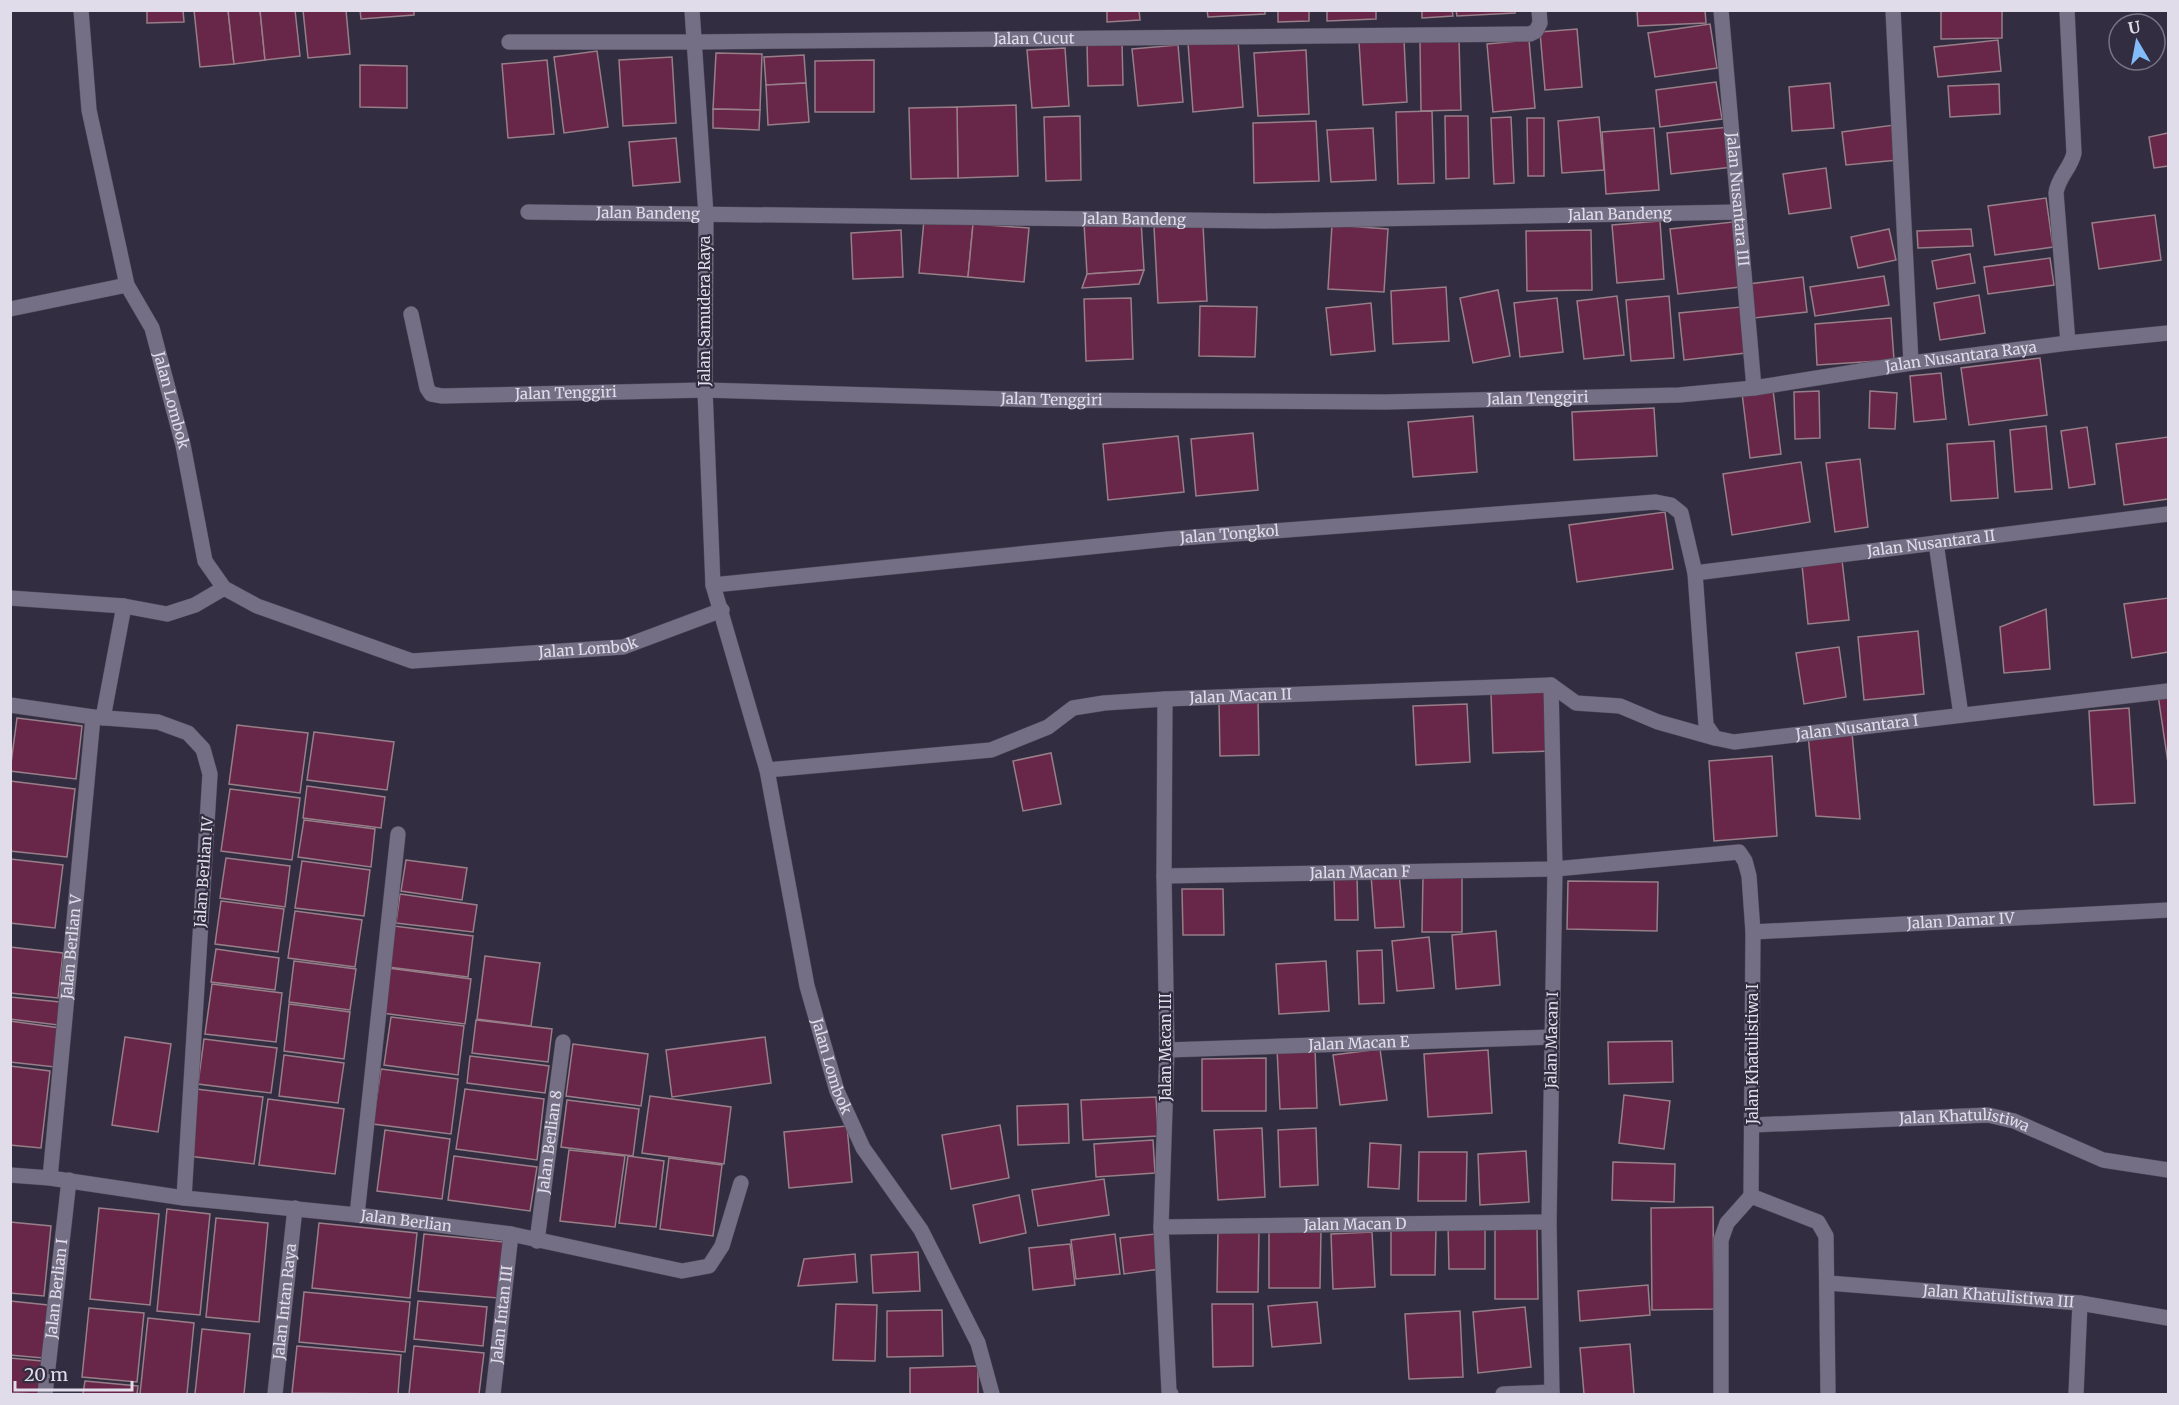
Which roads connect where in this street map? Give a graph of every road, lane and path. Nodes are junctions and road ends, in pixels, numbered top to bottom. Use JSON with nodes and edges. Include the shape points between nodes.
{"nodes":[{"id":1,"x":81,"y":10,"type":"edge"},
{"id":2,"x":692,"y":10,"type":"edge"},
{"id":3,"x":1539,"y":10,"type":"edge"},
{"id":4,"x":1721,"y":10,"type":"edge"},
{"id":5,"x":1893,"y":10,"type":"edge"},
{"id":6,"x":2067,"y":10,"type":"edge"},
{"id":7,"x":509,"y":42,"type":"dead end"},
{"id":8,"x":693,"y":42,"type":"junction"},
{"id":9,"x":528,"y":212,"type":"dead end"},
{"id":10,"x":1739,"y":212,"type":"junction"},
{"id":11,"x":706,"y":215,"type":"junction"},
{"id":12,"x":127,"y":285,"type":"junction"},
{"id":13,"x":10,"y":309,"type":"edge"},
{"id":14,"x":411,"y":314,"type":"dead end"},
{"id":15,"x":2169,"y":333,"type":"edge"},
{"id":16,"x":2068,"y":343,"type":"junction"},
{"id":17,"x":1911,"y":363,"type":"junction"},
{"id":18,"x":1755,"y":388,"type":"junction"},
{"id":19,"x":705,"y":390,"type":"junction"},
{"id":20,"x":2169,"y":514,"type":"edge"},
{"id":21,"x":1936,"y":543,"type":"junction"},
{"id":22,"x":1695,"y":573,"type":"junction"},
{"id":23,"x":713,"y":585,"type":"junction"},
{"id":24,"x":224,"y":588,"type":"junction"},
{"id":25,"x":10,"y":598,"type":"edge"},
{"id":26,"x":124,"y":606,"type":"junction"},
{"id":27,"x":722,"y":610,"type":"junction"},
{"id":28,"x":1551,"y":685,"type":"junction"},
{"id":29,"x":2169,"y":691,"type":"edge"},
{"id":30,"x":1165,"y":699,"type":"junction"},
{"id":31,"x":10,"y":705,"type":"edge"},
{"id":32,"x":1961,"y":715,"type":"junction"},
{"id":33,"x":98,"y":717,"type":"junction"},
{"id":34,"x":1715,"y":738,"type":"junction"},
{"id":35,"x":766,"y":770,"type":"junction"},
{"id":36,"x":398,"y":834,"type":"dead end"},
{"id":37,"x":1555,"y":869,"type":"junction"},
{"id":38,"x":1164,"y":876,"type":"junction"},
{"id":39,"x":2169,"y":910,"type":"edge"},
{"id":40,"x":1753,"y":932,"type":"junction"},
{"id":41,"x":1552,"y":1037,"type":"junction"},
{"id":42,"x":563,"y":1042,"type":"dead end"},
{"id":43,"x":1167,"y":1050,"type":"junction"},
{"id":44,"x":1752,"y":1125,"type":"junction"},
{"id":45,"x":2169,"y":1170,"type":"edge"},
{"id":46,"x":10,"y":1174,"type":"edge"},
{"id":47,"x":50,"y":1178,"type":"junction"},
{"id":48,"x":69,"y":1180,"type":"junction"},
{"id":49,"x":741,"y":1183,"type":"dead end"},
{"id":50,"x":1751,"y":1196,"type":"junction"},
{"id":51,"x":184,"y":1198,"type":"junction"},
{"id":52,"x":295,"y":1208,"type":"junction"},
{"id":53,"x":357,"y":1215,"type":"junction"},
{"id":54,"x":1549,"y":1222,"type":"junction"},
{"id":55,"x":1161,"y":1227,"type":"junction"},
{"id":56,"x":512,"y":1234,"type":"junction"},
{"id":57,"x":537,"y":1241,"type":"junction"},
{"id":58,"x":1828,"y":1283,"type":"junction"},
{"id":59,"x":2080,"y":1303,"type":"junction"},
{"id":60,"x":2169,"y":1318,"type":"edge"},
{"id":61,"x":1552,"y":1393,"type":"edge"},
{"id":62,"x":45,"y":1395,"type":"edge"},
{"id":63,"x":275,"y":1395,"type":"edge"},
{"id":64,"x":493,"y":1395,"type":"edge"},
{"id":65,"x":992,"y":1395,"type":"edge"},
{"id":66,"x":1171,"y":1395,"type":"edge"},
{"id":67,"x":1503,"y":1395,"type":"edge"},
{"id":68,"x":1721,"y":1395,"type":"edge"},
{"id":69,"x":1828,"y":1395,"type":"edge"},
{"id":70,"x":2076,"y":1395,"type":"edge"}],
"edges":[{"from":1,"to":12,"type":"street","name":"Jalan Lombok","via":[[89,110]]},
{"from":2,"to":8,"type":"street","name":"Jalan Samudera Raya"},
{"from":3,"to":8,"type":"street","name":"Jalan Cucut","via":[[1540,23],[1530,34]]},
{"from":4,"to":10,"type":"street","name":"Jalan Nusantara III"},
{"from":5,"to":17,"type":"street"},
{"from":6,"to":16,"type":"street","via":[[2074,153],[2056,193]]},
{"from":7,"to":8,"type":"street","name":"Jalan Cucut"},
{"from":8,"to":11,"type":"street","name":"Jalan Samudera Raya"},
{"from":9,"to":11,"type":"street","name":"Jalan Bandeng"},
{"from":10,"to":11,"type":"street","name":"Jalan Bandeng","via":[[1265,221]]},
{"from":10,"to":18,"type":"street","name":"Jalan Nusantara III"},
{"from":11,"to":19,"type":"street","name":"Jalan Samudera Raya"},
{"from":12,"to":13,"type":"street"},
{"from":12,"to":24,"type":"street","name":"Jalan Lombok","via":[[152,328],[183,446],[205,561]]},
{"from":14,"to":19,"type":"street","name":"Jalan Tenggiri","via":[[431,394]]},
{"from":15,"to":16,"type":"street","name":"Jalan Nusantara Raya"},
{"from":16,"to":17,"type":"street","name":"Jalan Nusantara Raya"},
{"from":17,"to":18,"type":"street","name":"Jalan Nusantara Raya"},
{"from":18,"to":19,"type":"street","name":"Jalan Tenggiri","via":[[1678,395],[1384,402],[1045,400]]},
{"from":19,"to":23,"type":"street","name":"Jalan Samudera Raya"},
{"from":20,"to":21,"type":"street","name":"Jalan Nusantara II"},
{"from":21,"to":22,"type":"street","name":"Jalan Nusantara II"},
{"from":21,"to":32,"type":"street"},
{"from":22,"to":23,"type":"street","name":"Jalan Tongkol","via":[[1681,513],[1671,505],[1656,502],[1167,539]]},
{"from":22,"to":34,"type":"street","via":[[1706,726]]},
{"from":23,"to":27,"type":"street","name":"Jalan Samudera Raya"},
{"from":24,"to":26,"type":"street","via":[[195,605],[167,614]]},
{"from":24,"to":27,"type":"street","name":"Jalan Lombok","via":[[257,606],[412,661],[623,647]]},
{"from":25,"to":26,"type":"street"},
{"from":26,"to":33,"type":"street","name":"Jalan Berlian V"},
{"from":27,"to":35,"type":"street","name":"Jalan Lombok"},
{"from":28,"to":30,"type":"street","name":"Jalan Macan II"},
{"from":28,"to":34,"type":"street","via":[[1576,703],[1620,706],[1658,722]]},
{"from":28,"to":37,"type":"street","name":"Jalan Macan I"},
{"from":29,"to":32,"type":"street","name":"Jalan Nusantara I"},
{"from":30,"to":35,"type":"street","name":"Jalan Macan II","via":[[1072,708],[1048,727],[992,750]]},
{"from":30,"to":38,"type":"street","name":"Jalan Macan III"},
{"from":31,"to":33,"type":"street","name":"Jalan Berlian IV"},
{"from":32,"to":34,"type":"street","name":"Jalan Nusantara I","via":[[1734,742]]},
{"from":33,"to":47,"type":"street","name":"Jalan Berlian V"},
{"from":33,"to":51,"type":"street","name":"Jalan Berlian IV","via":[[158,722],[188,733],[203,749],[210,774]]},
{"from":35,"to":65,"type":"street","name":"Jalan Lombok","via":[[807,986],[837,1091],[863,1148],[921,1230],[978,1343]]},
{"from":36,"to":53,"type":"street"},
{"from":37,"to":38,"type":"street","name":"Jalan Macan F"},
{"from":37,"to":40,"type":"street","name":"Jalan Khatulistiwa I","via":[[1739,852],[1749,876]]},
{"from":37,"to":41,"type":"street","name":"Jalan Macan I"},
{"from":38,"to":43,"type":"street","name":"Jalan Macan III"},
{"from":39,"to":40,"type":"street","name":"Jalan Damar IV"},
{"from":40,"to":44,"type":"street","name":"Jalan Khatulistiwa I"},
{"from":41,"to":43,"type":"street","name":"Jalan Macan E"},
{"from":41,"to":54,"type":"street","name":"Jalan Macan I"},
{"from":42,"to":57,"type":"street","name":"Jalan Berlian 8"},
{"from":43,"to":55,"type":"street","name":"Jalan Macan III"},
{"from":44,"to":45,"type":"street","name":"Jalan Khatulistiwa","via":[[1989,1115],[2014,1121],[2103,1160]]},
{"from":44,"to":50,"type":"street","name":"Jalan Khatulistiwa I"},
{"from":46,"to":47,"type":"street","name":"Jalan Berlian"},
{"from":47,"to":48,"type":"street","name":"Jalan Berlian"},
{"from":48,"to":51,"type":"street","name":"Jalan Berlian"},
{"from":48,"to":62,"type":"street","name":"Jalan Berlian I"},
{"from":49,"to":57,"type":"street","name":"Jalan Berlian","via":[[722,1246],[709,1266],[682,1271]]},
{"from":50,"to":58,"type":"street","via":[[1818,1222],[1826,1236]]},
{"from":50,"to":68,"type":"street","via":[[1727,1223],[1721,1240]]},
{"from":51,"to":52,"type":"street","name":"Jalan Berlian"},
{"from":52,"to":53,"type":"street","name":"Jalan Berlian"},
{"from":52,"to":63,"type":"street","name":"Jalan Intan Raya"},
{"from":53,"to":56,"type":"street","name":"Jalan Berlian"},
{"from":54,"to":55,"type":"street","name":"Jalan Macan D"},
{"from":54,"to":61,"type":"street","name":"Jalan Macan I"},
{"from":55,"to":66,"type":"street","name":"Jalan Macan III"},
{"from":56,"to":57,"type":"street","name":"Jalan Berlian"},
{"from":56,"to":64,"type":"street","name":"Jalan Intan III"},
{"from":58,"to":59,"type":"street","name":"Jalan Khatulistiwa III"},
{"from":58,"to":69,"type":"street"},
{"from":59,"to":60,"type":"street","name":"Jalan Khatulistiwa III"},
{"from":59,"to":70,"type":"street"},
{"from":61,"to":67,"type":"street"}]}
